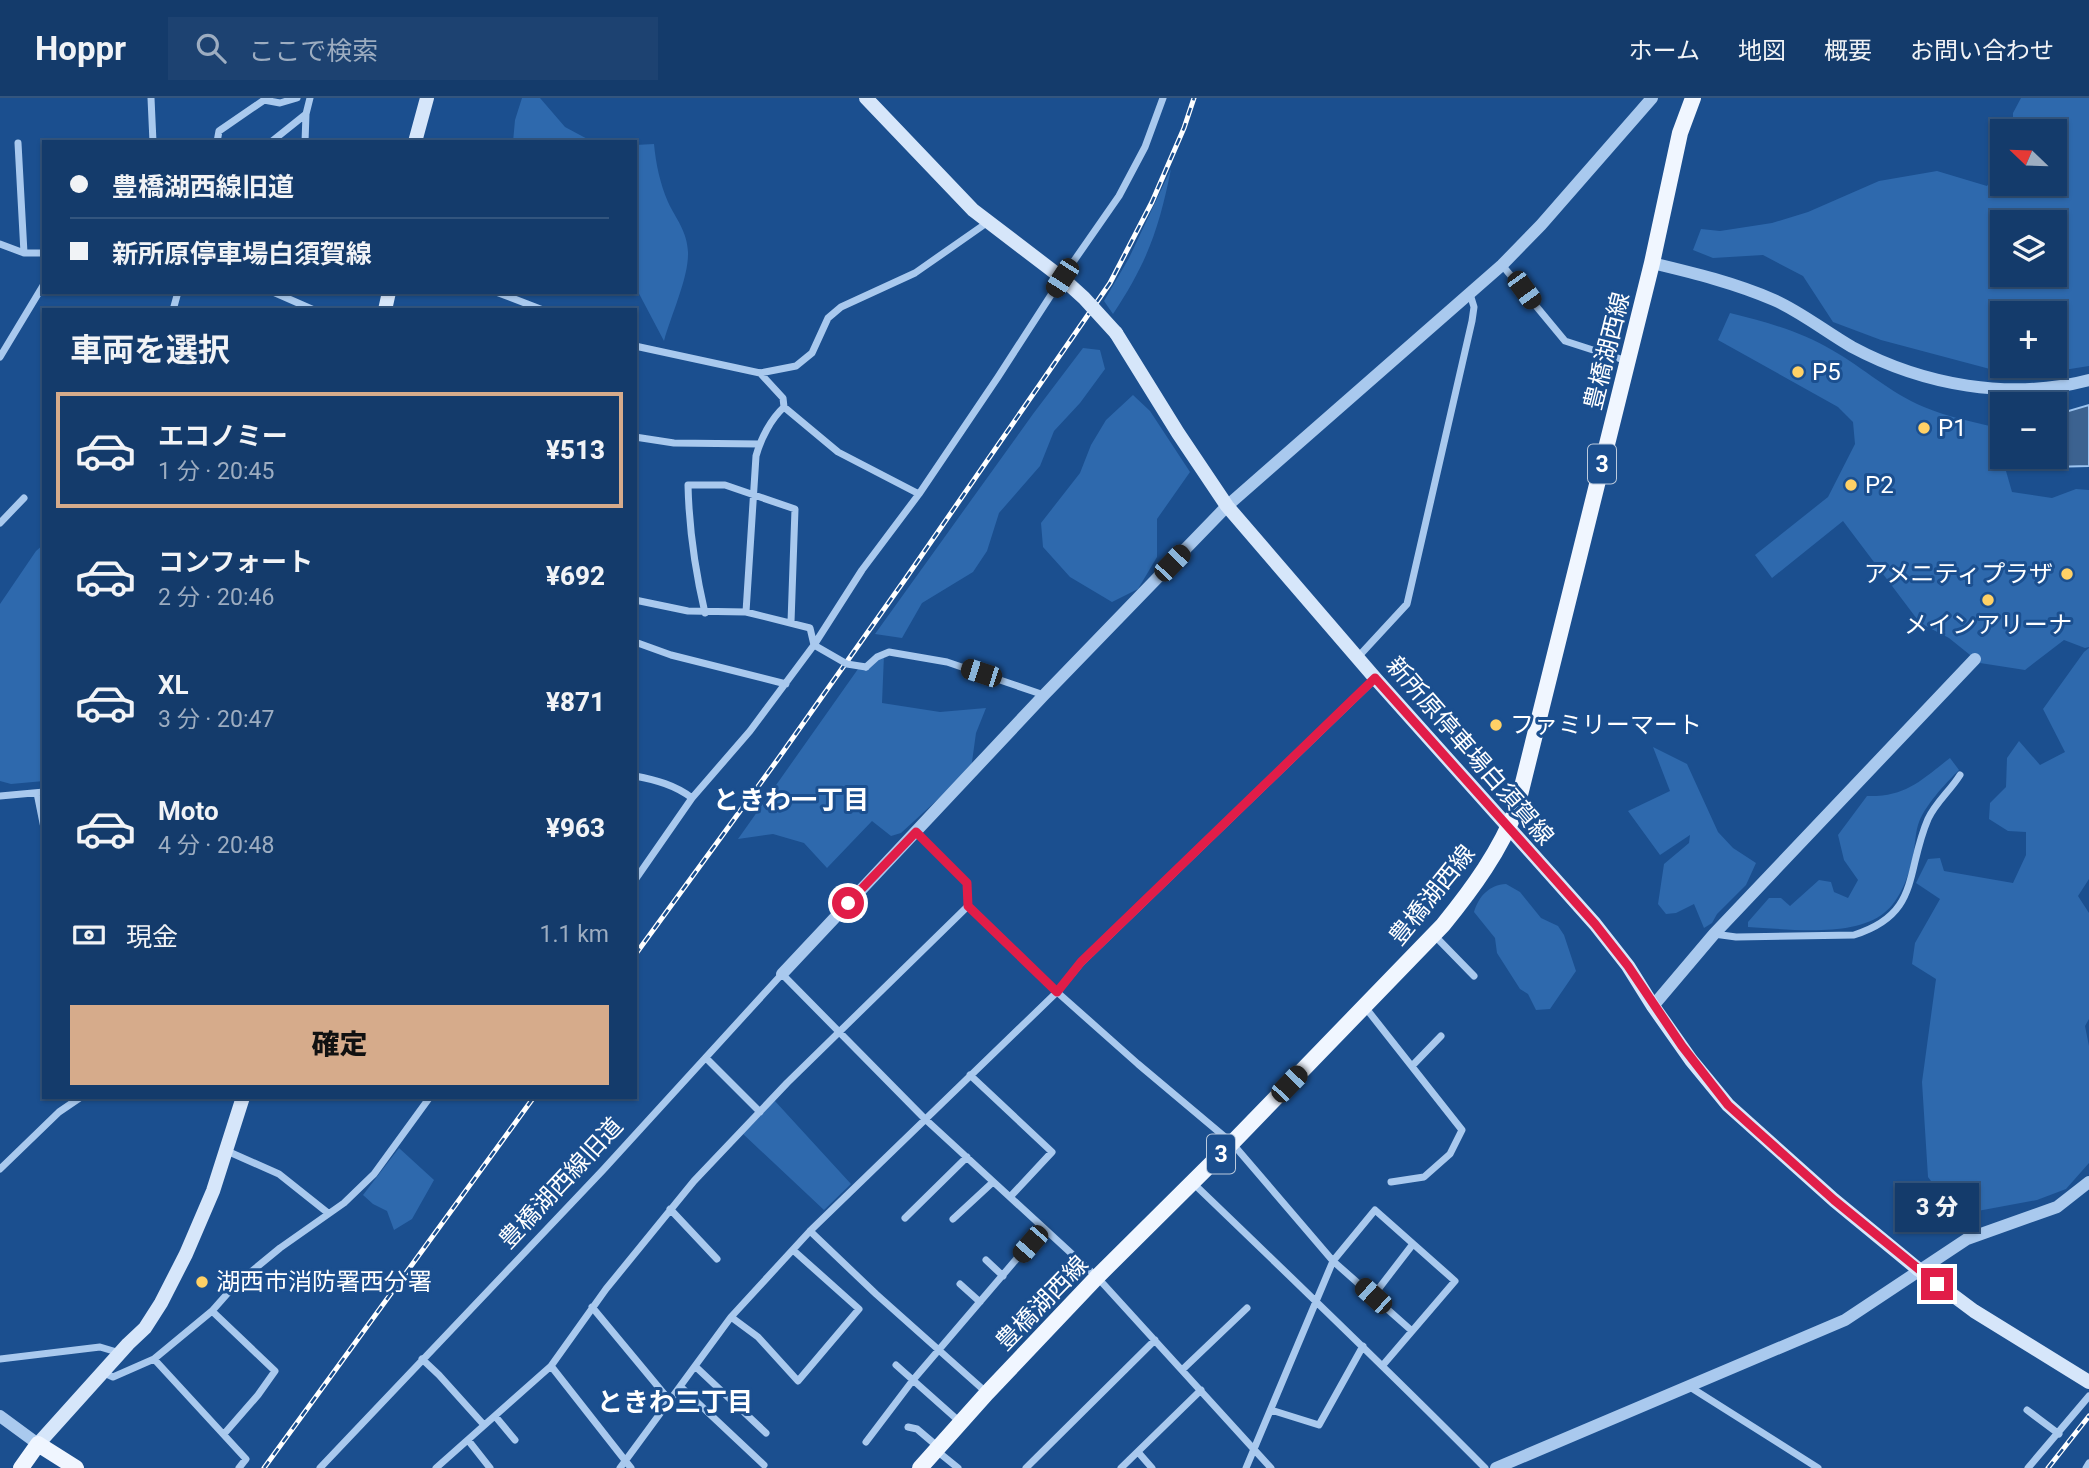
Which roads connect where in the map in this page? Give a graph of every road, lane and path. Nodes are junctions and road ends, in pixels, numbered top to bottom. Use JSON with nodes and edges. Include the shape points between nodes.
{"nodes":[{"id":1,"x":151,"y":98,"type":"edge"},
{"id":2,"x":298,"y":98,"type":"edge"},
{"id":3,"x":427,"y":98,"type":"edge"},
{"id":4,"x":866,"y":98,"type":"edge"},
{"id":5,"x":1163,"y":98,"type":"edge"},
{"id":6,"x":1652,"y":98,"type":"edge"},
{"id":7,"x":1693,"y":98,"type":"edge"},
{"id":8,"x":266,"y":99,"type":"edge"},
{"id":9,"x":309,"y":99,"type":"edge"},
{"id":10,"x":284,"y":100,"type":"edge"},
{"id":11,"x":306,"y":114,"type":"junction"},
{"id":12,"x":153,"y":140,"type":"edge"},
{"id":13,"x":217,"y":140,"type":"edge"},
{"id":14,"x":274,"y":140,"type":"edge"},
{"id":15,"x":305,"y":140,"type":"edge"},
{"id":16,"x":416,"y":140,"type":"edge"},
{"id":17,"x":18,"y":143,"type":"dead end"},
{"id":18,"x":988,"y":222,"type":"junction"},
{"id":19,"x":0,"y":244,"type":"edge"},
{"id":20,"x":24,"y":253,"type":"junction"},
{"id":21,"x":42,"y":253,"type":"edge"},
{"id":22,"x":1652,"y":262,"type":"junction"},
{"id":23,"x":1502,"y":265,"type":"junction"},
{"id":24,"x":1062,"y":278,"type":"junction"},
{"id":25,"x":42,"y":287,"type":"edge"},
{"id":26,"x":278,"y":294,"type":"edge"},
{"id":27,"x":501,"y":294,"type":"edge"},
{"id":28,"x":1470,"y":294,"type":"junction"},
{"id":29,"x":309,"y":308,"type":"edge"},
{"id":30,"x":538,"y":308,"type":"edge"},
{"id":31,"x":637,"y":346,"type":"edge"},
{"id":32,"x":0,"y":357,"type":"edge"},
{"id":33,"x":1628,"y":361,"type":"junction"},
{"id":34,"x":760,"y":373,"type":"junction"},
{"id":35,"x":2089,"y":380,"type":"edge"},
{"id":36,"x":784,"y":407,"type":"junction"},
{"id":37,"x":637,"y":437,"type":"edge"},
{"id":38,"x":759,"y":444,"type":"junction"},
{"id":39,"x":753,"y":493,"type":"junction"},
{"id":40,"x":919,"y":494,"type":"junction"},
{"id":41,"x":24,"y":498,"type":"dead end"},
{"id":42,"x":1227,"y":506,"type":"junction"},
{"id":43,"x":0,"y":523,"type":"edge"},
{"id":44,"x":637,"y":600,"type":"edge"},
{"id":45,"x":746,"y":612,"type":"junction"},
{"id":46,"x":705,"y":613,"type":"junction"},
{"id":47,"x":791,"y":622,"type":"junction"},
{"id":48,"x":637,"y":643,"type":"edge"},
{"id":49,"x":814,"y":645,"type":"junction"},
{"id":50,"x":1358,"y":657,"type":"junction"},
{"id":51,"x":1975,"y":659,"type":"dead end"},
{"id":52,"x":1375,"y":678,"type":"junction"},
{"id":53,"x":786,"y":684,"type":"junction"},
{"id":54,"x":1044,"y":695,"type":"junction"},
{"id":55,"x":1960,"y":775,"type":"dead end"},
{"id":56,"x":637,"y":776,"type":"edge"},
{"id":57,"x":40,"y":792,"type":"edge"},
{"id":58,"x":0,"y":796,"type":"edge"},
{"id":59,"x":692,"y":798,"type":"junction"},
{"id":60,"x":42,"y":810,"type":"edge"},
{"id":61,"x":1508,"y":829,"type":"junction"},
{"id":62,"x":916,"y":832,"type":"junction"},
{"id":63,"x":637,"y":877,"type":"edge"},
{"id":64,"x":968,"y":906,"type":"junction"},
{"id":65,"x":1433,"y":934,"type":"junction"},
{"id":66,"x":1714,"y":934,"type":"junction"},
{"id":67,"x":782,"y":974,"type":"junction"},
{"id":68,"x":1474,"y":976,"type":"dead end"},
{"id":69,"x":1057,"y":992,"type":"junction"},
{"id":70,"x":1364,"y":1006,"type":"junction"},
{"id":71,"x":1653,"y":1006,"type":"junction"},
{"id":72,"x":840,"y":1031,"type":"junction"},
{"id":73,"x":1441,"y":1036,"type":"dead end"},
{"id":74,"x":706,"y":1058,"type":"junction"},
{"id":75,"x":1412,"y":1066,"type":"junction"},
{"id":76,"x":970,"y":1075,"type":"junction"},
{"id":77,"x":78,"y":1099,"type":"edge"},
{"id":78,"x":242,"y":1099,"type":"edge"},
{"id":79,"x":429,"y":1099,"type":"edge"},
{"id":80,"x":760,"y":1112,"type":"junction"},
{"id":81,"x":924,"y":1118,"type":"junction"},
{"id":82,"x":1232,"y":1143,"type":"junction"},
{"id":83,"x":227,"y":1151,"type":"junction"},
{"id":84,"x":967,"y":1157,"type":"junction"},
{"id":85,"x":0,"y":1169,"type":"edge"},
{"id":86,"x":993,"y":1182,"type":"junction"},
{"id":87,"x":1192,"y":1182,"type":"junction"},
{"id":88,"x":1391,"y":1182,"type":"dead end"},
{"id":89,"x":2089,"y":1182,"type":"edge"},
{"id":90,"x":1010,"y":1197,"type":"junction"},
{"id":91,"x":670,"y":1209,"type":"junction"},
{"id":92,"x":328,"y":1213,"type":"junction"},
{"id":93,"x":905,"y":1218,"type":"dead end"},
{"id":94,"x":953,"y":1219,"type":"dead end"},
{"id":95,"x":1043,"y":1228,"type":"junction"},
{"id":96,"x":810,"y":1231,"type":"junction"},
{"id":97,"x":1413,"y":1244,"type":"junction"},
{"id":98,"x":793,"y":1250,"type":"junction"},
{"id":99,"x":717,"y":1259,"type":"dead end"},
{"id":100,"x":986,"y":1260,"type":"dead end"},
{"id":101,"x":1333,"y":1261,"type":"junction"},
{"id":102,"x":1919,"y":1270,"type":"junction"},
{"id":103,"x":1003,"y":1276,"type":"junction"},
{"id":104,"x":1097,"y":1277,"type":"junction"},
{"id":105,"x":960,"y":1284,"type":"dead end"},
{"id":106,"x":1373,"y":1296,"type":"junction"},
{"id":107,"x":980,"y":1302,"type":"junction"},
{"id":108,"x":1317,"y":1304,"type":"junction"},
{"id":109,"x":592,"y":1307,"type":"junction"},
{"id":110,"x":1247,"y":1308,"type":"dead end"},
{"id":111,"x":212,"y":1311,"type":"junction"},
{"id":112,"x":731,"y":1317,"type":"junction"},
{"id":113,"x":1412,"y":1331,"type":"junction"},
{"id":114,"x":1155,"y":1340,"type":"junction"},
{"id":115,"x":1363,"y":1346,"type":"junction"},
{"id":116,"x":938,"y":1351,"type":"junction"},
{"id":117,"x":120,"y":1353,"type":"junction"},
{"id":118,"x":0,"y":1359,"type":"edge"},
{"id":119,"x":154,"y":1359,"type":"junction"},
{"id":120,"x":422,"y":1359,"type":"junction"},
{"id":121,"x":896,"y":1365,"type":"dead end"},
{"id":122,"x":1383,"y":1365,"type":"junction"},
{"id":123,"x":551,"y":1366,"type":"junction"},
{"id":124,"x":696,"y":1367,"type":"junction"},
{"id":125,"x":1182,"y":1370,"type":"junction"},
{"id":126,"x":101,"y":1372,"type":"junction"},
{"id":127,"x":913,"y":1380,"type":"junction"},
{"id":128,"x":2089,"y":1382,"type":"edge"},
{"id":129,"x":681,"y":1387,"type":"junction"},
{"id":130,"x":1690,"y":1387,"type":"junction"},
{"id":131,"x":1201,"y":1391,"type":"junction"},
{"id":132,"x":987,"y":1393,"type":"junction"},
{"id":133,"x":2089,"y":1396,"type":"edge"},
{"id":134,"x":670,"y":1401,"type":"junction"},
{"id":135,"x":1271,"y":1410,"type":"junction"},
{"id":136,"x":2027,"y":1410,"type":"dead end"},
{"id":137,"x":0,"y":1416,"type":"edge"},
{"id":138,"x":495,"y":1416,"type":"junction"},
{"id":139,"x":960,"y":1422,"type":"junction"},
{"id":140,"x":484,"y":1425,"type":"junction"},
{"id":141,"x":908,"y":1427,"type":"dead end"},
{"id":142,"x":766,"y":1433,"type":"dead end"},
{"id":143,"x":224,"y":1434,"type":"junction"},
{"id":144,"x":2059,"y":1434,"type":"junction"},
{"id":145,"x":468,"y":1440,"type":"junction"},
{"id":146,"x":515,"y":1440,"type":"dead end"},
{"id":147,"x":866,"y":1442,"type":"dead end"},
{"id":148,"x":37,"y":1444,"type":"junction"},
{"id":149,"x":936,"y":1448,"type":"junction"},
{"id":150,"x":1253,"y":1451,"type":"junction"},
{"id":151,"x":1138,"y":1452,"type":"junction"},
{"id":152,"x":2089,"y":1464,"type":"edge"},
{"id":153,"x":764,"y":1465,"type":"dead end"},
{"id":154,"x":625,"y":1466,"type":"edge"},
{"id":155,"x":21,"y":1468,"type":"edge"},
{"id":156,"x":76,"y":1468,"type":"edge"},
{"id":157,"x":239,"y":1468,"type":"edge"},
{"id":158,"x":320,"y":1468,"type":"edge"},
{"id":159,"x":437,"y":1468,"type":"edge"},
{"id":160,"x":490,"y":1468,"type":"edge"},
{"id":161,"x":920,"y":1468,"type":"edge"},
{"id":162,"x":958,"y":1468,"type":"edge"},
{"id":163,"x":1026,"y":1468,"type":"edge"},
{"id":164,"x":1121,"y":1468,"type":"edge"},
{"id":165,"x":1152,"y":1468,"type":"edge"},
{"id":166,"x":1247,"y":1468,"type":"edge"},
{"id":167,"x":1271,"y":1468,"type":"edge"},
{"id":168,"x":1485,"y":1468,"type":"edge"},
{"id":169,"x":1496,"y":1468,"type":"edge"},
{"id":170,"x":1818,"y":1468,"type":"edge"},
{"id":171,"x":2028,"y":1468,"type":"edge"},
{"id":172,"x":2085,"y":1468,"type":"edge"}],
"edges":[{"from":1,"to":12,"type":"street"},
{"from":2,"to":9,"type":"street"},
{"from":2,"to":10,"type":"street"},
{"from":3,"to":16,"type":"main road"},
{"from":4,"to":18,"type":"main road","name":"新所原停車場白須賀線"},
{"from":5,"to":24,"type":"street","via":[[1119,196]]},
{"from":6,"to":23,"type":"street","name":"豊橋湖西線旧道"},
{"from":7,"to":22,"type":"main road","name":"豊橋湖西線","number":"3","via":[[1680,133]]},
{"from":8,"to":10,"type":"street","via":[[274,103]]},
{"from":8,"to":13,"type":"street","via":[[219,131]]},
{"from":9,"to":11,"type":"street"},
{"from":11,"to":14,"type":"street"},
{"from":11,"to":15,"type":"street"},
{"from":17,"to":20,"type":"street"},
{"from":18,"to":24,"type":"main road","name":"新所原停車場白須賀線"},
{"from":18,"to":34,"type":"street","via":[[915,273],[841,307],[828,318],[812,353],[796,366]]},
{"from":19,"to":20,"type":"street"},
{"from":20,"to":21,"type":"street"},
{"from":22,"to":33,"type":"main road","name":"豊橋湖西線","number":"3"},
{"from":22,"to":35,"type":"street","via":[[1720,279],[1776,301],[1887,364],[1946,383],[2014,390]]},
{"from":23,"to":28,"type":"street","name":"豊橋湖西線旧道"},
{"from":23,"to":33,"type":"street","via":[[1565,341]]},
{"from":24,"to":40,"type":"street"},
{"from":24,"to":42,"type":"main road","name":"新所原停車場白須賀線","bridge":true,"via":[[1116,333]]},
{"from":25,"to":32,"type":"street"},
{"from":26,"to":29,"type":"street"},
{"from":27,"to":30,"type":"street"},
{"from":28,"to":42,"type":"street","name":"豊橋湖西線旧道"},
{"from":28,"to":50,"type":"street","via":[[1472,321],[1407,604]]},
{"from":31,"to":34,"type":"street"},
{"from":33,"to":61,"type":"main road","name":"豊橋湖西線","number":"3"},
{"from":34,"to":36,"type":"street","via":[[783,398]]},
{"from":36,"to":38,"type":"street"},
{"from":36,"to":40,"type":"street","via":[[838,452]]},
{"from":37,"to":38,"type":"street","via":[[674,443]]},
{"from":38,"to":39,"type":"street"},
{"from":39,"to":45,"type":"street"},
{"from":39,"to":46,"type":"street","via":[[726,485],[688,485],[694,568]]},
{"from":39,"to":47,"type":"street","via":[[795,509]]},
{"from":40,"to":49,"type":"street"},
{"from":41,"to":43,"type":"street"},
{"from":42,"to":50,"type":"main road","name":"新所原停車場白須賀線"},
{"from":42,"to":54,"type":"street","name":"豊橋湖西線旧道"},
{"from":44,"to":46,"type":"street"},
{"from":45,"to":46,"type":"street"},
{"from":45,"to":47,"type":"street"},
{"from":47,"to":49,"type":"street","via":[[810,628]]},
{"from":48,"to":53,"type":"street"},
{"from":49,"to":53,"type":"street"},
{"from":49,"to":54,"type":"street","bridge":true,"via":[[847,664],[866,667],[889,652],[947,662]]},
{"from":50,"to":52,"type":"main road","name":"新所原停車場白須賀線"},
{"from":51,"to":66,"type":"street"},
{"from":52,"to":61,"type":"main road","name":"新所原停車場白須賀線"},
{"from":52,"to":69,"type":"street","via":[[1081,962]]},
{"from":53,"to":59,"type":"street"},
{"from":54,"to":62,"type":"street","name":"豊橋湖西線旧道"},
{"from":55,"to":66,"type":"street","via":[[1930,815],[1910,886],[1900,908],[1886,921],[1854,935]]},
{"from":56,"to":59,"type":"street","via":[[681,789]]},
{"from":57,"to":58,"type":"street"},
{"from":57,"to":60,"type":"street"},
{"from":59,"to":63,"type":"street"},
{"from":61,"to":65,"type":"main road","name":"豊橋湖西線","number":"3","via":[[1473,888]]},
{"from":61,"to":71,"type":"main road","name":"新所原停車場白須賀線","via":[[1595,924]]},
{"from":62,"to":64,"type":"street","via":[[967,883]]},
{"from":62,"to":67,"type":"street","name":"豊橋湖西線旧道"},
{"from":64,"to":69,"type":"street"},
{"from":64,"to":72,"type":"street"},
{"from":65,"to":68,"type":"street"},
{"from":65,"to":70,"type":"main road","name":"豊橋湖西線","number":"3"},
{"from":66,"to":71,"type":"street"},
{"from":67,"to":72,"type":"street"},
{"from":67,"to":74,"type":"street","name":"豊橋湖西線旧道"},
{"from":69,"to":76,"type":"street"},
{"from":69,"to":82,"type":"street"},
{"from":70,"to":75,"type":"street"},
{"from":70,"to":82,"type":"main road","name":"豊橋湖西線","number":"3"},
{"from":71,"to":102,"type":"main road","name":"新所原停車場白須賀線","via":[[1728,1105]]},
{"from":72,"to":80,"type":"street"},
{"from":72,"to":81,"type":"street"},
{"from":73,"to":75,"type":"street"},
{"from":74,"to":80,"type":"street"},
{"from":74,"to":120,"type":"street","name":"豊橋湖西線旧道"},
{"from":75,"to":88,"type":"street","via":[[1462,1130],[1450,1154],[1423,1177]]},
{"from":76,"to":81,"type":"street"},
{"from":76,"to":90,"type":"street","via":[[1052,1152]]},
{"from":77,"to":85,"type":"street"},
{"from":78,"to":83,"type":"main road"},
{"from":79,"to":92,"type":"street","via":[[374,1174]]},
{"from":80,"to":91,"type":"street"},
{"from":81,"to":84,"type":"street"},
{"from":81,"to":96,"type":"street"},
{"from":82,"to":87,"type":"main road","name":"豊橋湖西線","number":"3"},
{"from":82,"to":101,"type":"street"},
{"from":83,"to":92,"type":"street","via":[[279,1174]]},
{"from":83,"to":117,"type":"main road","via":[[161,1303]]},
{"from":84,"to":86,"type":"street"},
{"from":84,"to":93,"type":"street"},
{"from":86,"to":90,"type":"street"},
{"from":86,"to":94,"type":"street"},
{"from":87,"to":104,"type":"main road","name":"豊橋湖西線","number":"3"},
{"from":87,"to":108,"type":"street"},
{"from":89,"to":102,"type":"street","via":[[2057,1207],[1967,1239]]},
{"from":90,"to":95,"type":"street"},
{"from":91,"to":99,"type":"street"},
{"from":91,"to":109,"type":"street"},
{"from":92,"to":111,"type":"street","via":[[253,1270]]},
{"from":95,"to":103,"type":"street"},
{"from":95,"to":104,"type":"street"},
{"from":96,"to":98,"type":"street"},
{"from":96,"to":116,"type":"street"},
{"from":97,"to":101,"type":"street","via":[[1375,1210]]},
{"from":97,"to":106,"type":"street"},
{"from":97,"to":113,"type":"street","via":[[1455,1281]]},
{"from":98,"to":112,"type":"street"},
{"from":98,"to":112,"type":"street","via":[[859,1309],[798,1381],[758,1337]]},
{"from":100,"to":103,"type":"street"},
{"from":101,"to":106,"type":"street"},
{"from":101,"to":108,"type":"street"},
{"from":102,"to":128,"type":"main road","name":"新所原停車場白須賀線","via":[[1974,1311]]},
{"from":102,"to":130,"type":"street","via":[[1845,1320]]},
{"from":103,"to":107,"type":"street"},
{"from":104,"to":114,"type":"street"},
{"from":104,"to":132,"type":"main road","name":"豊橋湖西線","number":"3"},
{"from":105,"to":107,"type":"street"},
{"from":106,"to":113,"type":"street"},
{"from":107,"to":116,"type":"street"},
{"from":108,"to":115,"type":"street"},
{"from":108,"to":135,"type":"street"},
{"from":109,"to":123,"type":"street"},
{"from":109,"to":134,"type":"street"},
{"from":110,"to":125,"type":"street"},
{"from":111,"to":119,"type":"street"},
{"from":111,"to":143,"type":"street","via":[[275,1371]]},
{"from":112,"to":124,"type":"street"},
{"from":113,"to":122,"type":"street"},
{"from":114,"to":125,"type":"street"},
{"from":114,"to":163,"type":"street"},
{"from":115,"to":122,"type":"street"},
{"from":115,"to":135,"type":"street","via":[[1319,1425]]},
{"from":116,"to":127,"type":"street"},
{"from":116,"to":132,"type":"street"},
{"from":117,"to":118,"type":"street","via":[[100,1347]]},
{"from":117,"to":126,"type":"main road"},
{"from":119,"to":126,"type":"street","via":[[113,1377]]},
{"from":119,"to":143,"type":"street"},
{"from":120,"to":140,"type":"street"},
{"from":120,"to":158,"type":"street","name":"豊橋湖西線旧道"},
{"from":121,"to":127,"type":"street"},
{"from":122,"to":168,"type":"street"},
{"from":123,"to":138,"type":"street"},
{"from":123,"to":154,"type":"street"},
{"from":124,"to":129,"type":"street"},
{"from":124,"to":142,"type":"street"},
{"from":125,"to":131,"type":"street"},
{"from":126,"to":148,"type":"main road"},
{"from":127,"to":139,"type":"street"},
{"from":127,"to":147,"type":"street"},
{"from":129,"to":134,"type":"street"},
{"from":129,"to":153,"type":"street"},
{"from":130,"to":169,"type":"street"},
{"from":130,"to":170,"type":"street"},
{"from":131,"to":150,"type":"street"},
{"from":131,"to":151,"type":"street"},
{"from":132,"to":139,"type":"main road","name":"豊橋湖西線","number":"3"},
{"from":133,"to":144,"type":"street"},
{"from":134,"to":154,"type":"street"},
{"from":135,"to":150,"type":"street"},
{"from":136,"to":144,"type":"street"},
{"from":137,"to":148,"type":"street"},
{"from":138,"to":140,"type":"street"},
{"from":138,"to":146,"type":"street"},
{"from":139,"to":149,"type":"main road","name":"豊橋湖西線","number":"3"},
{"from":140,"to":145,"type":"street"},
{"from":141,"to":149,"type":"street","via":[[917,1429]]},
{"from":143,"to":157,"type":"street","via":[[246,1460]]},
{"from":144,"to":171,"type":"street"},
{"from":145,"to":159,"type":"street"},
{"from":145,"to":160,"type":"street"},
{"from":148,"to":155,"type":"main road"},
{"from":148,"to":156,"type":"main road"},
{"from":149,"to":161,"type":"main road","name":"豊橋湖西線","number":"3"},
{"from":149,"to":162,"type":"street"},
{"from":150,"to":166,"type":"street"},
{"from":150,"to":167,"type":"street"},
{"from":151,"to":164,"type":"street"},
{"from":151,"to":165,"type":"street"},
{"from":152,"to":172,"type":"street"}]}
